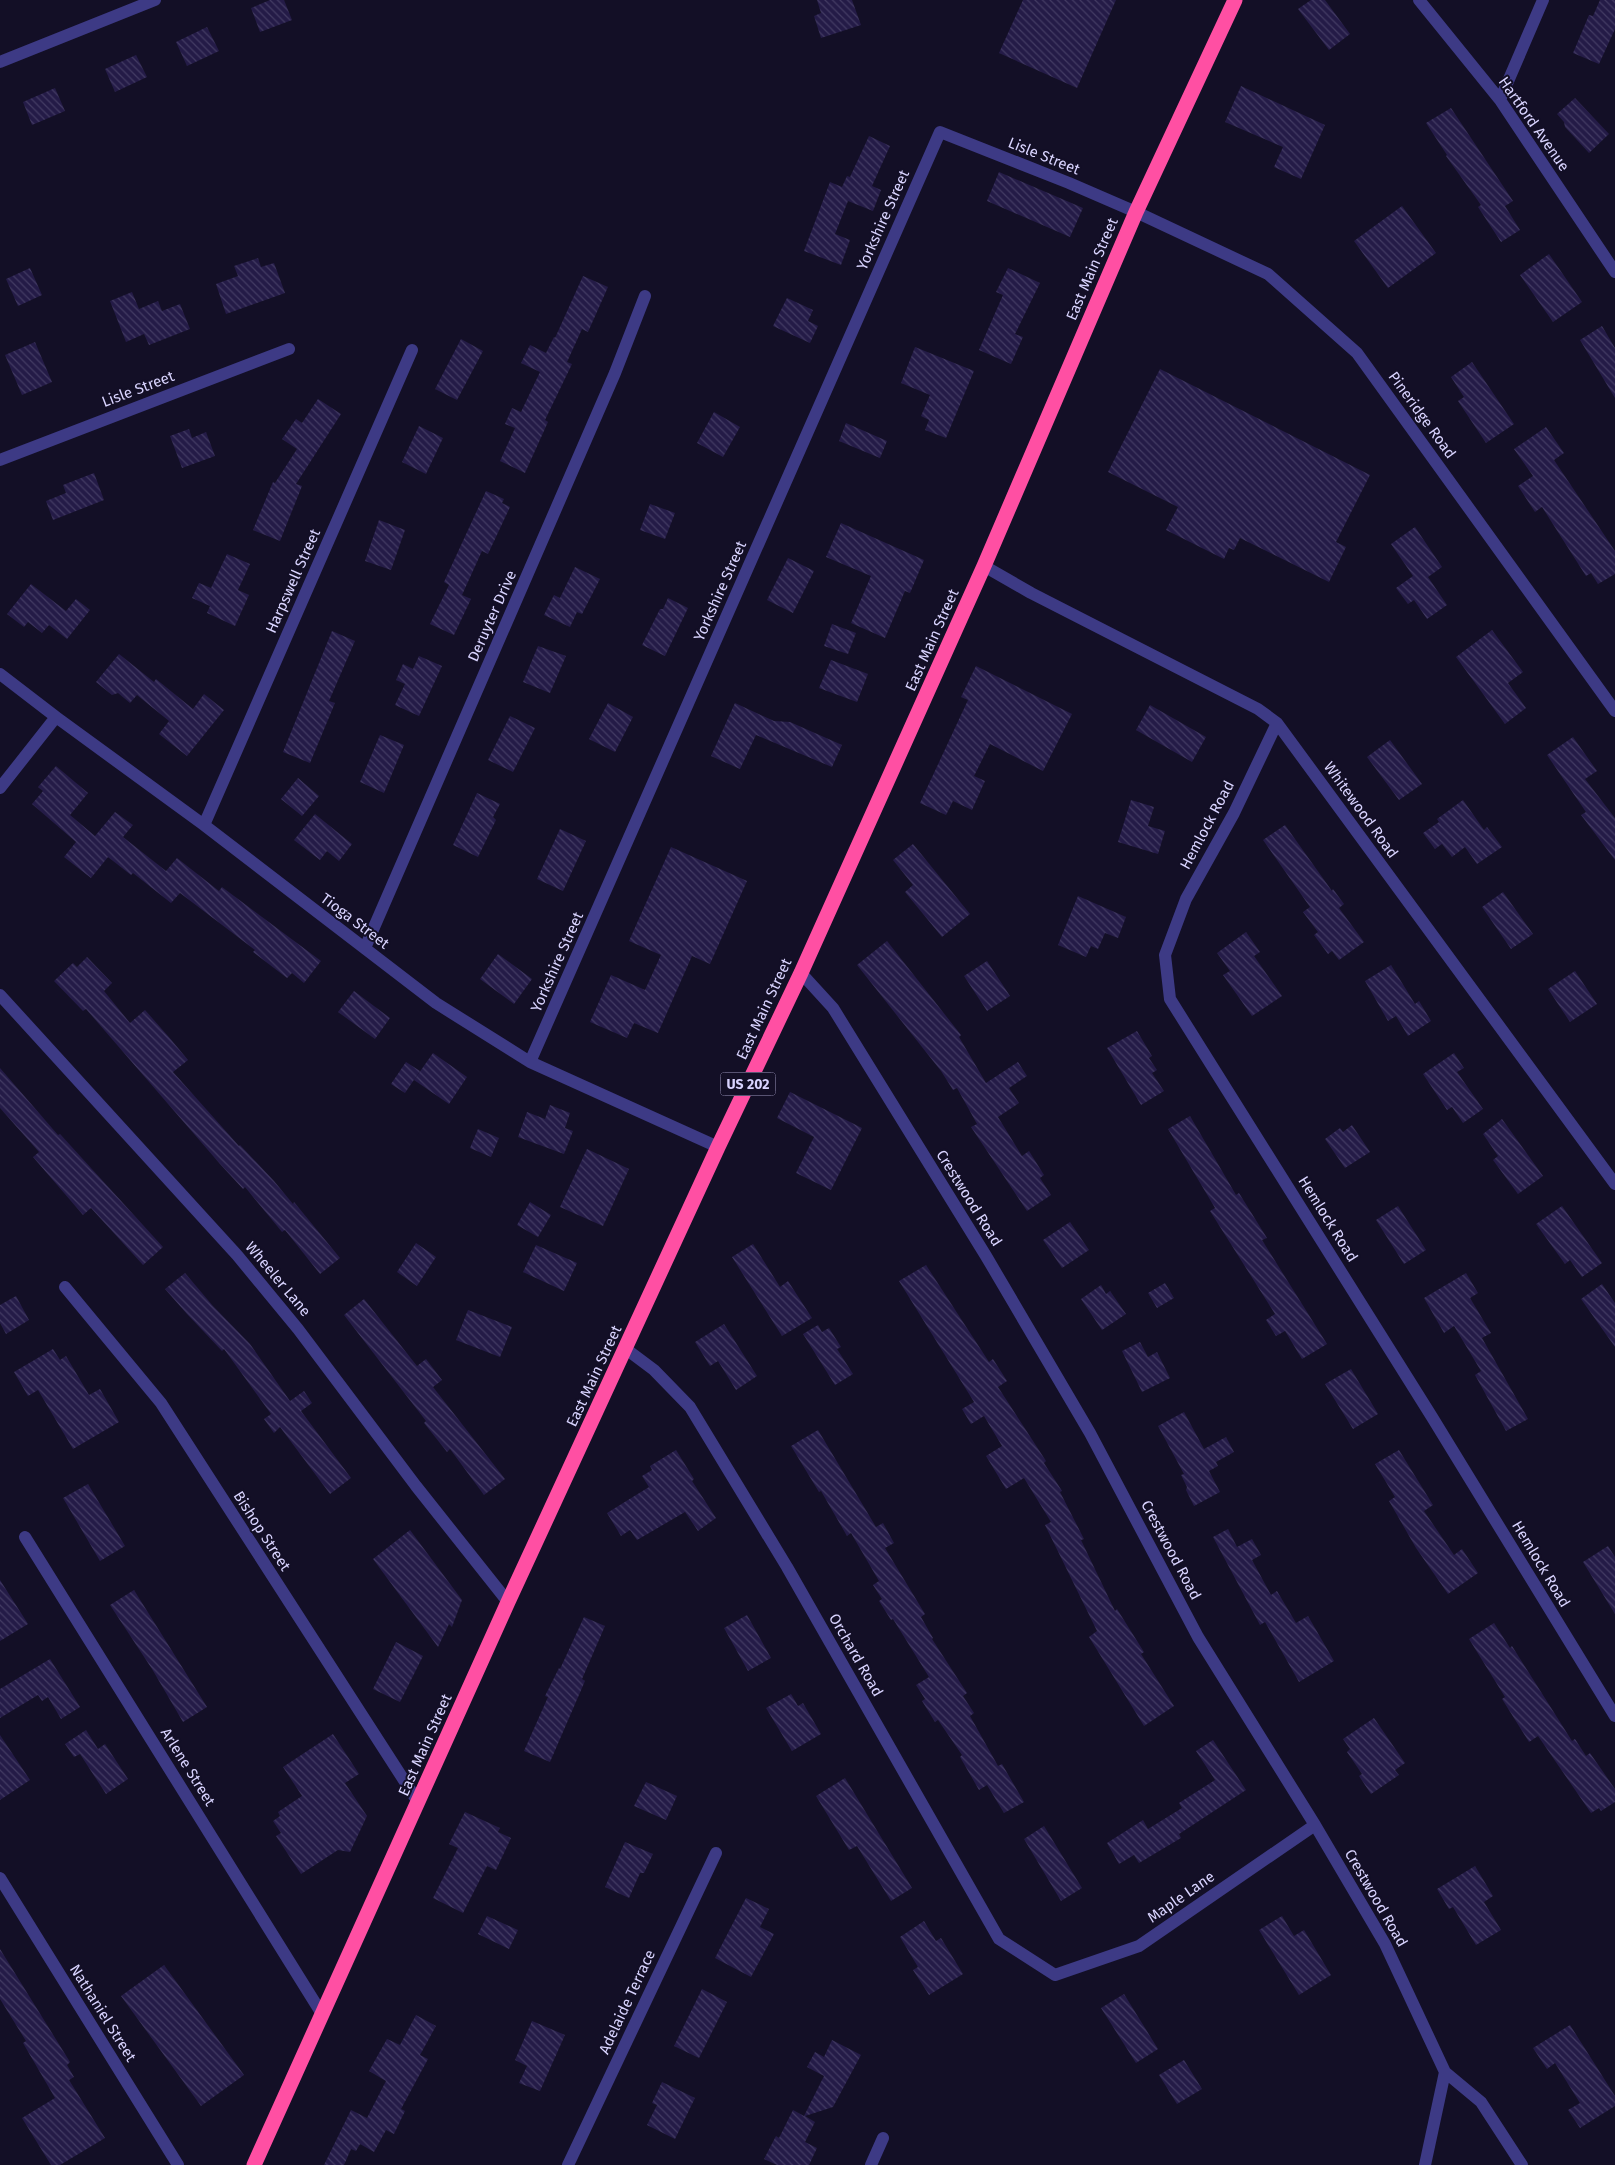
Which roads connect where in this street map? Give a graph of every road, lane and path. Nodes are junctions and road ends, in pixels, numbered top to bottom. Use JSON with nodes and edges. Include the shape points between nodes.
{"nodes":[{"id":1,"x":155,"y":0,"type":"edge"},
{"id":2,"x":1235,"y":0,"type":"edge"},
{"id":3,"x":1419,"y":0,"type":"edge"},
{"id":4,"x":1542,"y":0,"type":"edge"},
{"id":5,"x":0,"y":62,"type":"edge"},
{"id":6,"x":1500,"y":100,"type":"junction"},
{"id":7,"x":940,"y":132,"type":"joint"},
{"id":8,"x":1136,"y":212,"type":"junction"},
{"id":9,"x":1615,"y":272,"type":"edge"},
{"id":10,"x":646,"y":296,"type":"dead end"},
{"id":11,"x":288,"y":349,"type":"dead end"},
{"id":12,"x":412,"y":350,"type":"dead end"},
{"id":13,"x":0,"y":460,"type":"edge"},
{"id":14,"x":984,"y":566,"type":"junction"},
{"id":15,"x":0,"y":674,"type":"edge"},
{"id":16,"x":1615,"y":711,"type":"edge"},
{"id":17,"x":56,"y":717,"type":"junction"},
{"id":18,"x":1277,"y":723,"type":"junction"},
{"id":19,"x":0,"y":788,"type":"edge"},
{"id":20,"x":204,"y":825,"type":"junction"},
{"id":21,"x":364,"y":948,"type":"junction"},
{"id":22,"x":801,"y":973,"type":"junction"},
{"id":23,"x":0,"y":995,"type":"edge"},
{"id":24,"x":530,"y":1062,"type":"junction"},
{"id":25,"x":718,"y":1148,"type":"junction"},
{"id":26,"x":1615,"y":1184,"type":"edge"},
{"id":27,"x":65,"y":1287,"type":"dead end"},
{"id":28,"x":626,"y":1349,"type":"junction"},
{"id":29,"x":25,"y":1537,"type":"dead end"},
{"id":30,"x":508,"y":1602,"type":"junction"},
{"id":31,"x":1615,"y":1716,"type":"edge"},
{"id":32,"x":418,"y":1802,"type":"junction"},
{"id":33,"x":1315,"y":1825,"type":"junction"},
{"id":34,"x":716,"y":1852,"type":"dead end"},
{"id":35,"x":0,"y":1878,"type":"edge"},
{"id":36,"x":1055,"y":1975,"type":"joint"},
{"id":37,"x":322,"y":2014,"type":"junction"},
{"id":38,"x":1445,"y":2072,"type":"junction"},
{"id":39,"x":883,"y":2138,"type":"dead end"},
{"id":40,"x":178,"y":2165,"type":"edge"},
{"id":41,"x":254,"y":2165,"type":"edge"},
{"id":42,"x":568,"y":2165,"type":"edge"},
{"id":43,"x":870,"y":2165,"type":"edge"},
{"id":44,"x":1426,"y":2165,"type":"edge"},
{"id":45,"x":1522,"y":2165,"type":"edge"}],
"edges":[{"from":1,"to":5,"type":"street"},
{"from":2,"to":8,"type":"highway","name":"East Main Street","number":"US 202"},
{"from":3,"to":6,"type":"street","name":"Hartford Avenue"},
{"from":4,"to":6,"type":"street"},
{"from":6,"to":9,"type":"street","name":"Hartford Avenue"},
{"from":7,"to":8,"type":"street","name":"Lisle Street"},
{"from":7,"to":24,"type":"street","name":"Yorkshire Street"},
{"from":8,"to":14,"type":"highway","name":"East Main Street","number":"US 202"},
{"from":8,"to":16,"type":"street","name":"Pineridge Road","via":[[1268,274],[1357,353]]},
{"from":10,"to":21,"type":"street","name":"Deruyter Drive"},
{"from":11,"to":13,"type":"street","name":"Lisle Street"},
{"from":12,"to":20,"type":"street","name":"Harpswell Street"},
{"from":14,"to":18,"type":"street","name":"Whitewood Road","via":[[1258,709]]},
{"from":14,"to":22,"type":"highway","name":"East Main Street","number":"US 202"},
{"from":15,"to":17,"type":"street","name":"Tioga Street"},
{"from":17,"to":19,"type":"street"},
{"from":17,"to":20,"type":"street","name":"Tioga Street"},
{"from":18,"to":26,"type":"street","name":"Whitewood Road"},
{"from":18,"to":31,"type":"street","name":"Hemlock Road","via":[[1234,813],[1186,899],[1165,955],[1170,998]]},
{"from":20,"to":21,"type":"street","name":"Tioga Street"},
{"from":21,"to":24,"type":"street","name":"Tioga Street","via":[[436,1003]]},
{"from":22,"to":25,"type":"highway","name":"East Main Street","number":"US 202"},
{"from":22,"to":33,"type":"street","name":"Crestwood Road","via":[[833,1008],[986,1256],[1090,1433],[1198,1637]]},
{"from":23,"to":30,"type":"street","name":"Wheeler Lane","via":[[237,1255],[298,1329]]},
{"from":24,"to":25,"type":"street","name":"Tioga Street"},
{"from":25,"to":28,"type":"highway","name":"East Main Street","number":"US 202"},
{"from":27,"to":32,"type":"street","name":"Bishop Street","via":[[161,1403]]},
{"from":28,"to":30,"type":"highway","name":"East Main Street","number":"US 202"},
{"from":28,"to":36,"type":"street","name":"Orchard Road","via":[[654,1370],[690,1407],[787,1567],[999,1939]]},
{"from":29,"to":37,"type":"street","name":"Arlene Street"},
{"from":30,"to":32,"type":"highway","name":"East Main Street","number":"US 202"},
{"from":32,"to":37,"type":"highway","name":"East Main Street","number":"US 202"},
{"from":33,"to":36,"type":"street","name":"Maple Lane","via":[[1139,1946]]},
{"from":33,"to":38,"type":"street","name":"Crestwood Road","via":[[1385,1944]]},
{"from":34,"to":42,"type":"street","name":"Adelaide Terrace"},
{"from":35,"to":40,"type":"street","name":"Nathaniel Street"},
{"from":37,"to":41,"type":"highway","name":"East Main Street","number":"US 202"},
{"from":38,"to":44,"type":"street"},
{"from":38,"to":45,"type":"street","via":[[1481,2102]]},
{"from":39,"to":43,"type":"street"}]}
